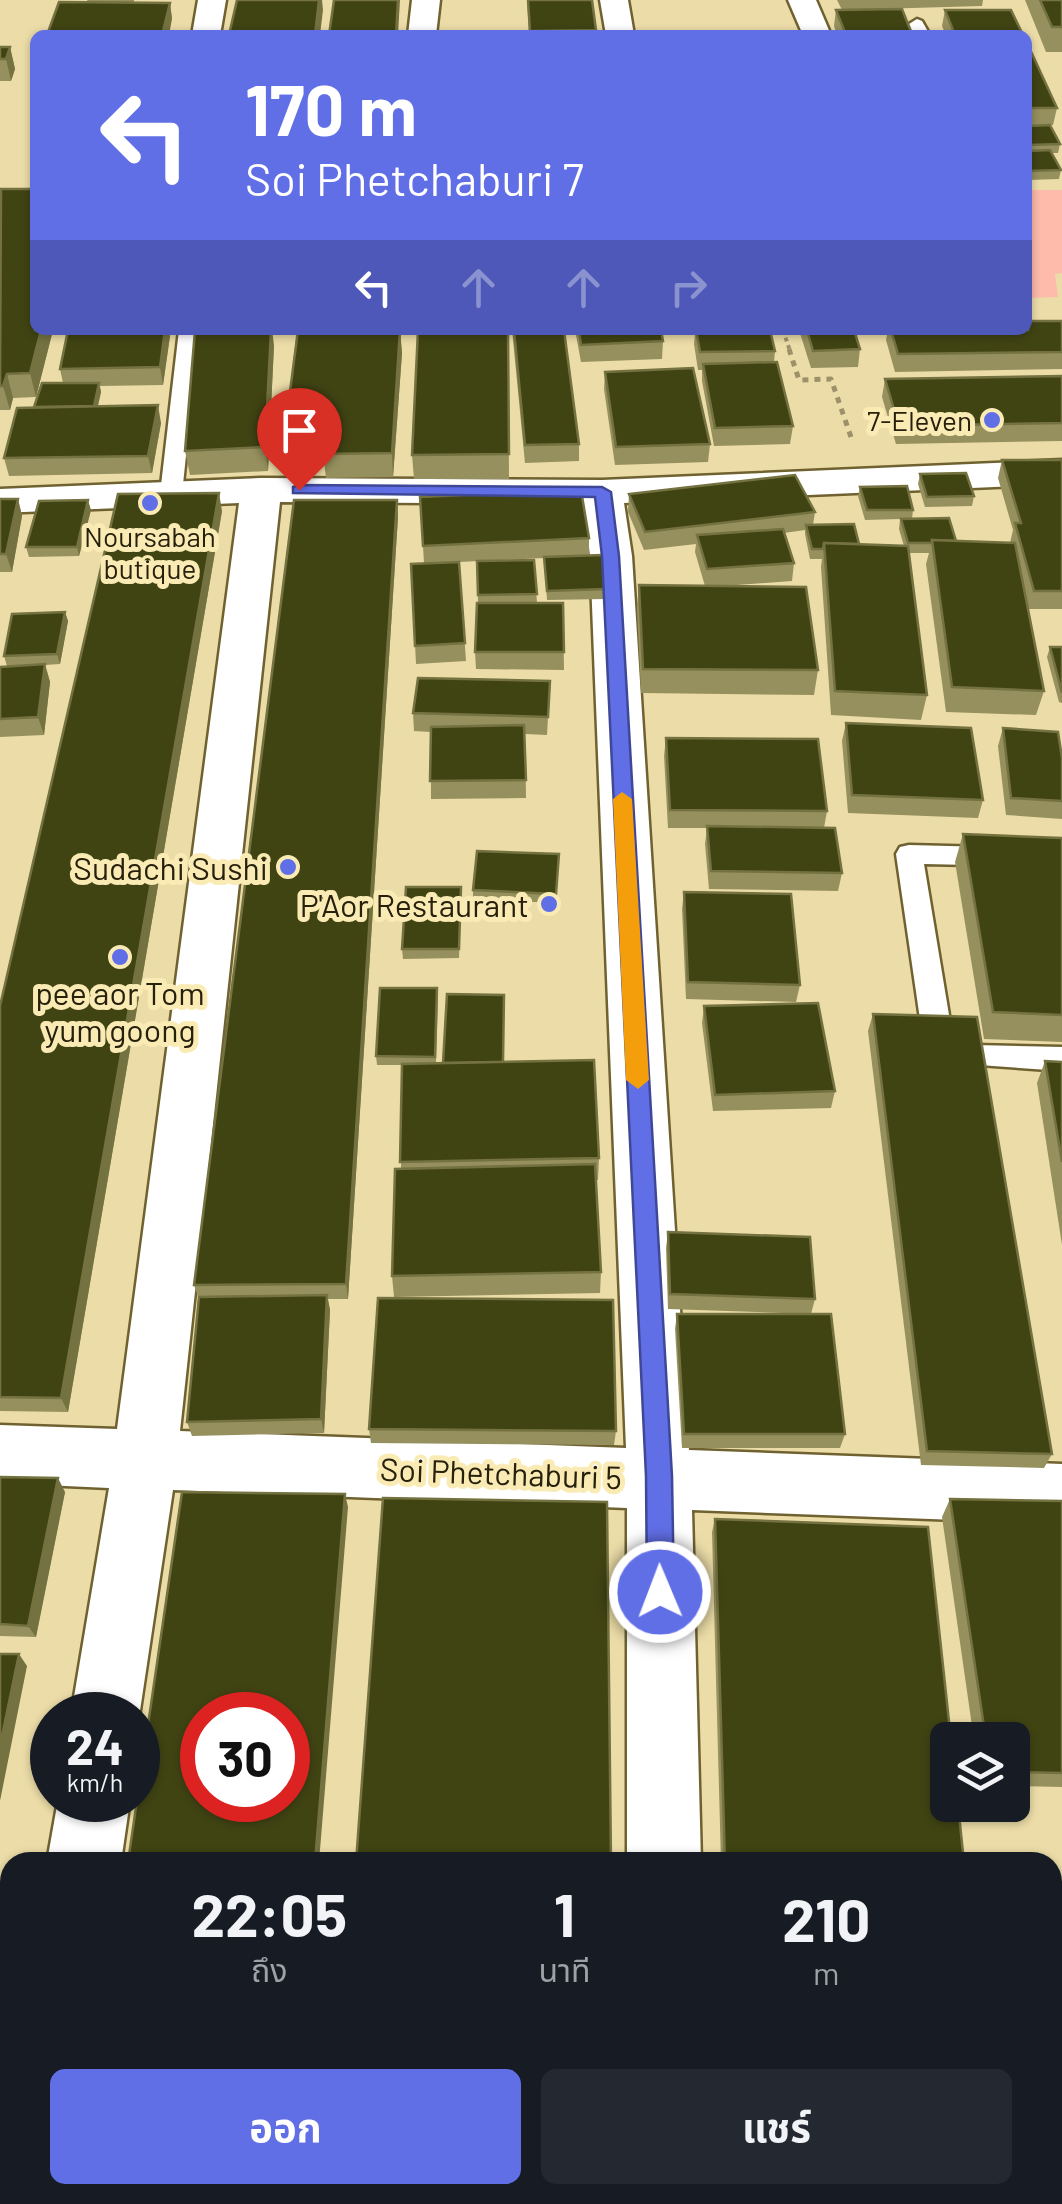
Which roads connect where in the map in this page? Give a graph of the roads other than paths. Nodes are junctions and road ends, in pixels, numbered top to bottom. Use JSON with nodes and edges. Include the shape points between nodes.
{"nodes":[{"id":1,"x":212,"y":0,"type":"edge"},
{"id":2,"x":426,"y":0,"type":"edge"},
{"id":3,"x":614,"y":0,"type":"edge"},
{"id":4,"x":802,"y":0,"type":"edge"},
{"id":5,"x":207,"y":30,"type":"edge"},
{"id":6,"x":423,"y":30,"type":"edge"},
{"id":7,"x":619,"y":30,"type":"edge"},
{"id":8,"x":815,"y":30,"type":"edge"},
{"id":9,"x":188,"y":335,"type":"edge"},
{"id":10,"x":1062,"y":472,"type":"edge"},
{"id":11,"x":261,"y":490,"type":"junction"},
{"id":12,"x":602,"y":492,"type":"junction"},
{"id":13,"x":171,"y":494,"type":"junction"},
{"id":14,"x":0,"y":502,"type":"edge"},
{"id":15,"x":1062,"y":858,"type":"edge"},
{"id":16,"x":936,"y":1033,"type":"edge"},
{"id":17,"x":975,"y":1056,"type":"edge"},
{"id":18,"x":1062,"y":1059,"type":"edge"},
{"id":19,"x":0,"y":1454,"type":"edge"},
{"id":20,"x":144,"y":1462,"type":"junction"},
{"id":21,"x":659,"y":1476,"type":"junction"},
{"id":22,"x":1062,"y":1494,"type":"edge"},
{"id":23,"x":109,"y":1692,"type":"edge"},
{"id":24,"x":90,"y":1822,"type":"edge"},
{"id":25,"x":86,"y":1852,"type":"edge"},
{"id":26,"x":664,"y":1852,"type":"edge"}],
"edges":[{"from":1,"to":5,"type":"street"},
{"from":2,"to":6,"type":"street"},
{"from":3,"to":7,"type":"street"},
{"from":4,"to":8,"type":"street"},
{"from":9,"to":13,"type":"lane"},
{"from":10,"to":12,"type":"street"},
{"from":11,"to":12,"type":"street"},
{"from":11,"to":13,"type":"street"},
{"from":11,"to":20,"type":"street"},
{"from":12,"to":21,"type":"street","via":[[611,556]]},
{"from":13,"to":14,"type":"street"},
{"from":15,"to":16,"type":"lane","via":[[909,854]]},
{"from":17,"to":18,"type":"lane"},
{"from":19,"to":20,"type":"street","name":"Soi Phetchaburi 5"},
{"from":20,"to":21,"type":"street","name":"Soi Phetchaburi 5"},
{"from":20,"to":23,"type":"street"},
{"from":21,"to":22,"type":"street","name":"Soi Phetchaburi 5"},
{"from":21,"to":26,"type":"street"},
{"from":24,"to":25,"type":"street"}]}
